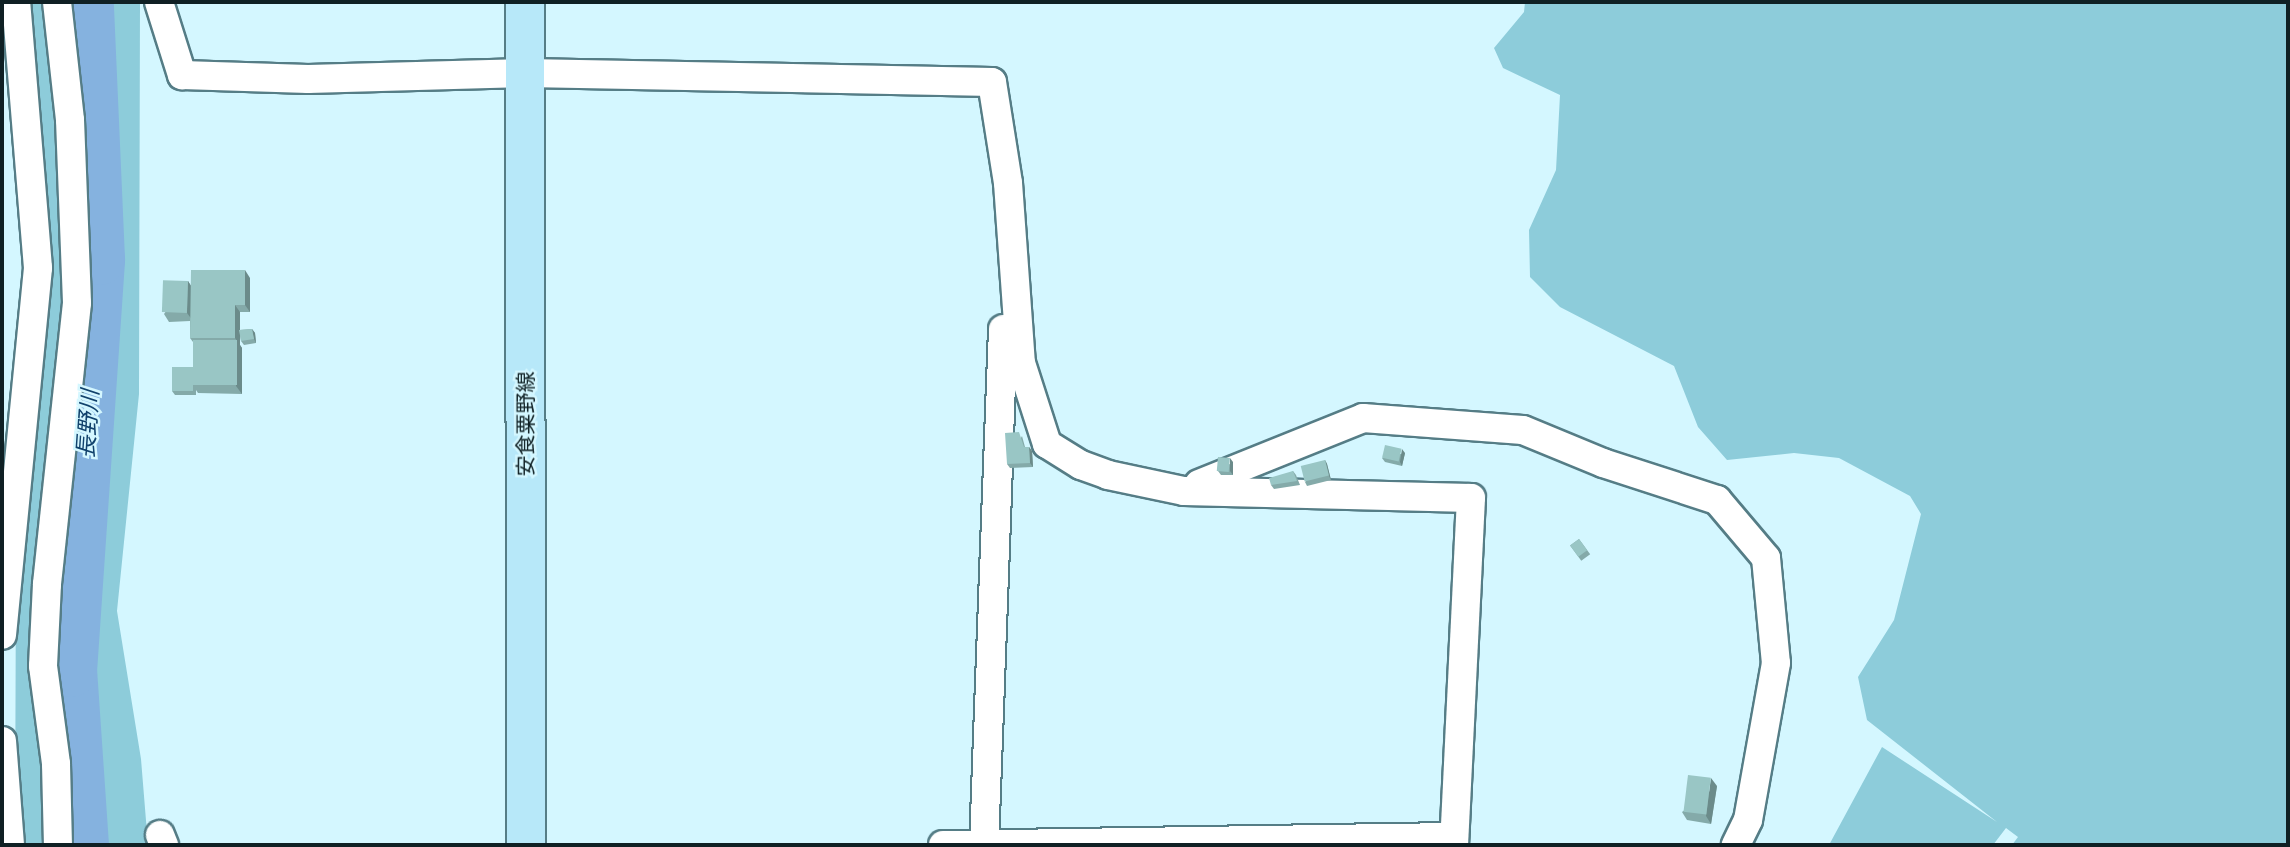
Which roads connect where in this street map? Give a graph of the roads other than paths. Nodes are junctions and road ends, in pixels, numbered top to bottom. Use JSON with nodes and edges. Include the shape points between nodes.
{"nodes":[{"id":1,"x":16,"y":2,"type":"edge"},
{"id":2,"x":57,"y":2,"type":"edge"},
{"id":3,"x":159,"y":2,"type":"edge"},
{"id":4,"x":526,"y":2,"type":"edge"},
{"id":5,"x":526,"y":73,"type":"junction"},
{"id":6,"x":13,"y":77,"type":"edge"},
{"id":7,"x":1008,"y":183,"type":"junction"},
{"id":8,"x":1184,"y":491,"type":"junction"},
{"id":9,"x":2,"y":635,"type":"edge"},
{"id":10,"x":2,"y":741,"type":"edge"},
{"id":11,"x":1454,"y":841,"type":"edge"},
{"id":12,"x":984,"y":844,"type":"edge"},
{"id":13,"x":10,"y":845,"type":"edge"},
{"id":14,"x":58,"y":845,"type":"edge"},
{"id":15,"x":526,"y":845,"type":"edge"},
{"id":16,"x":943,"y":845,"type":"edge"},
{"id":17,"x":1736,"y":845,"type":"edge"}],
"edges":[{"from":1,"to":6,"type":"street"},
{"from":2,"to":14,"type":"street","via":[[70,120],[77,303],[47,584],[43,666],[56,764]]},
{"from":3,"to":5,"type":"street","via":[[182,75],[308,79]]},
{"from":4,"to":5,"type":"main road","name":"安食粟野線"},
{"from":5,"to":7,"type":"street","via":[[992,82]]},
{"from":5,"to":15,"type":"main road","name":"安食粟野線"},
{"from":6,"to":9,"type":"street","via":[[37,268]]},
{"from":7,"to":8,"type":"street","via":[[1021,363],[1047,444],[1108,475]]},
{"from":7,"to":12,"type":"street"},
{"from":8,"to":11,"type":"street","via":[[1471,498]]},
{"from":8,"to":17,"type":"street","via":[[1363,418],[1523,430],[1603,463],[1717,500],[1766,558],[1776,663],[1748,820]]},
{"from":10,"to":13,"type":"street"},
{"from":11,"to":12,"type":"street"},
{"from":12,"to":16,"type":"street"}]}
